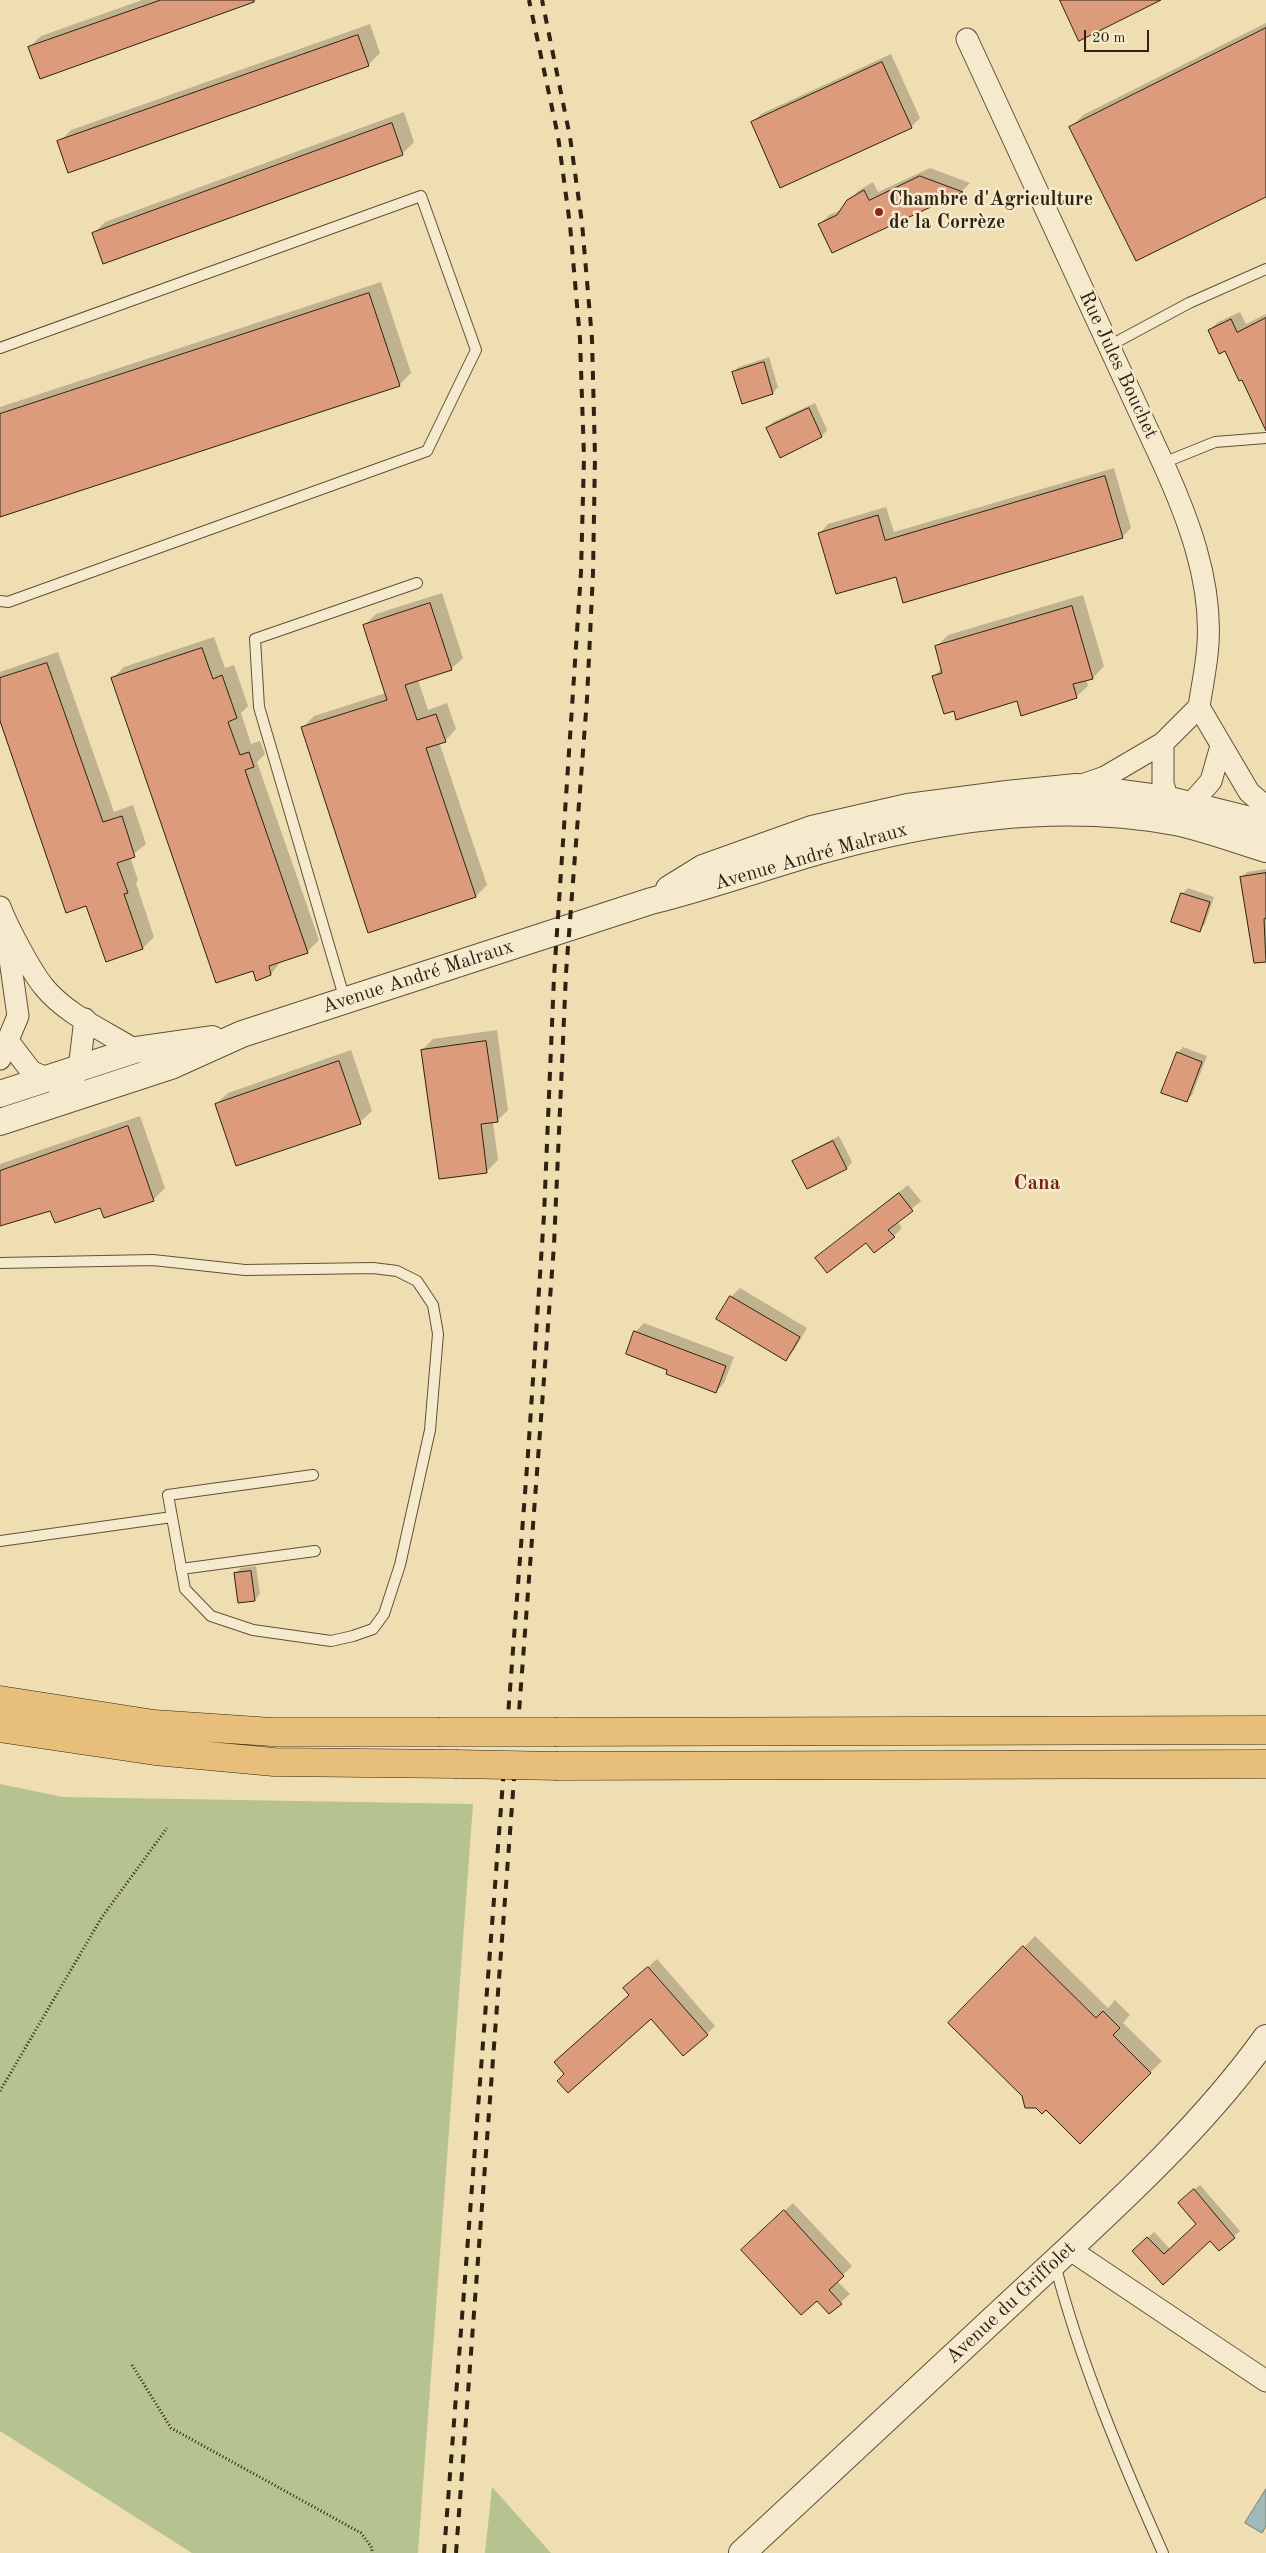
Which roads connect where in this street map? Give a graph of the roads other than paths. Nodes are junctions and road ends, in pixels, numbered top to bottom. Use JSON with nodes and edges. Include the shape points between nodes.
{"nodes":[{"id":1,"x":967,"y":39,"type":"dead end"},
{"id":2,"x":1266,"y":269,"type":"edge"},
{"id":3,"x":1109,"y":346,"type":"junction"},
{"id":4,"x":0,"y":348,"type":"edge"},
{"id":5,"x":1266,"y":438,"type":"edge"},
{"id":6,"x":1163,"y":463,"type":"junction"},
{"id":7,"x":417,"y":583,"type":"dead end"},
{"id":8,"x":0,"y":601,"type":"edge"},
{"id":9,"x":1199,"y":707,"type":"junction"},
{"id":10,"x":1163,"y":743,"type":"junction"},
{"id":11,"x":1221,"y":746,"type":"junction"},
{"id":12,"x":1076,"y":787,"type":"junction"},
{"id":13,"x":1266,"y":807,"type":"edge"},
{"id":14,"x":1177,"y":808,"type":"junction"},
{"id":15,"x":1266,"y":824,"type":"edge"},
{"id":16,"x":1266,"y":849,"type":"edge"},
{"id":17,"x":652,"y":901,"type":"junction"},
{"id":18,"x":2,"y":914,"type":"edge"},
{"id":19,"x":35,"y":972,"type":"junction"},
{"id":20,"x":6,"y":979,"type":"edge"},
{"id":21,"x":345,"y":1000,"type":"junction"},
{"id":22,"x":85,"y":1019,"type":"junction"},
{"id":23,"x":242,"y":1034,"type":"junction"},
{"id":24,"x":4,"y":1050,"type":"edge"},
{"id":25,"x":135,"y":1050,"type":"junction"},
{"id":26,"x":64,"y":1079,"type":"junction"},
{"id":27,"x":124,"y":1081,"type":"junction"},
{"id":28,"x":0,"y":1094,"type":"edge"},
{"id":29,"x":0,"y":1110,"type":"edge"},
{"id":30,"x":0,"y":1122,"type":"edge"},
{"id":31,"x":0,"y":1263,"type":"edge"},
{"id":32,"x":313,"y":1475,"type":"dead end"},
{"id":33,"x":172,"y":1517,"type":"junction"},
{"id":34,"x":0,"y":1541,"type":"edge"},
{"id":35,"x":315,"y":1551,"type":"dead end"},
{"id":36,"x":181,"y":1569,"type":"junction"},
{"id":37,"x":0,"y":1700,"type":"edge"},
{"id":38,"x":0,"y":1728,"type":"edge"},
{"id":39,"x":1266,"y":1730,"type":"edge"},
{"id":40,"x":1266,"y":1764,"type":"edge"},
{"id":41,"x":1266,"y":2038,"type":"edge"},
{"id":42,"x":1062,"y":2256,"type":"junction"},
{"id":43,"x":1266,"y":2381,"type":"edge"},
{"id":44,"x":742,"y":2553,"type":"edge"},
{"id":45,"x":1163,"y":2553,"type":"edge"}],
"edges":[{"from":1,"to":3,"type":"street","name":"Rue Jules Bouchet"},
{"from":2,"to":3,"type":"lane","via":[[1189,303]]},
{"from":3,"to":6,"type":"street","name":"Rue Jules Bouchet"},
{"from":4,"to":8,"type":"lane","via":[[421,196],[476,350],[427,451],[17,599]]},
{"from":5,"to":6,"type":"lane","via":[[1215,442]]},
{"from":6,"to":9,"type":"street","name":"Rue Jules Bouchet","via":[[1190,530],[1205,585],[1208,642]]},
{"from":7,"to":21,"type":"lane","via":[[254,639],[259,707]]},
{"from":9,"to":10,"type":"street"},
{"from":9,"to":11,"type":"street"},
{"from":10,"to":12,"type":"street","via":[[1105,776]]},
{"from":10,"to":14,"type":"street","via":[[1163,784]]},
{"from":11,"to":13,"type":"street","via":[[1249,792]]},
{"from":11,"to":14,"type":"street","via":[[1212,781]]},
{"from":12,"to":14,"type":"street","name":"Avenue André Malraux"},
{"from":12,"to":17,"type":"street","name":"Avenue André Malraux","via":[[908,806],[812,829],[703,868]]},
{"from":14,"to":15,"type":"street","name":"Avenue André Malraux"},
{"from":14,"to":16,"type":"street","name":"Avenue André Malraux"},
{"from":14,"to":17,"type":"street","name":"Avenue André Malraux","via":[[1012,814],[912,828],[818,851]]},
{"from":17,"to":21,"type":"street","name":"Avenue André Malraux"},
{"from":18,"to":19,"type":"street"},
{"from":18,"to":20,"type":"street"},
{"from":19,"to":20,"type":"lane"},
{"from":19,"to":22,"type":"street","via":[[44,987],[69,1010]]},
{"from":20,"to":24,"type":"street","via":[[18,1016]]},
{"from":21,"to":23,"type":"street","name":"Avenue André Malraux"},
{"from":22,"to":25,"type":"street"},
{"from":22,"to":26,"type":"street"},
{"from":23,"to":25,"type":"street","name":"Avenue André Malraux"},
{"from":23,"to":27,"type":"street","name":"Avenue André Malraux","via":[[171,1066]]},
{"from":24,"to":26,"type":"street","via":[[31,1071]]},
{"from":25,"to":26,"type":"street","name":"Avenue André Malraux"},
{"from":26,"to":27,"type":"street","name":"Avenue André Malraux"},
{"from":26,"to":28,"type":"street","name":"Avenue André Malraux"},
{"from":26,"to":29,"type":"street","name":"Avenue André Malraux"},
{"from":27,"to":30,"type":"street","name":"Avenue André Malraux"},
{"from":31,"to":36,"type":"lane","via":[[153,1260],[246,1270],[373,1268],[397,1271],[417,1281],[433,1305],[438,1334],[430,1430],[400,1564],[384,1614],[373,1629],[332,1641],[253,1630],[211,1616],[185,1588]]},
{"from":32,"to":33,"type":"lane","via":[[168,1495]]},
{"from":33,"to":34,"type":"lane"},
{"from":33,"to":36,"type":"lane"},
{"from":35,"to":36,"type":"lane"},
{"from":37,"to":39,"type":"highway","bridge":true,"via":[[154,1724],[272,1732]]},
{"from":38,"to":40,"type":"highway","bridge":true,"via":[[155,1752],[274,1762],[558,1766]]},
{"from":41,"to":42,"type":"street","name":"Avenue du Griffolet","via":[[1194,2126]]},
{"from":42,"to":43,"type":"street"},
{"from":42,"to":44,"type":"street","name":"Avenue du Griffolet"},
{"from":42,"to":45,"type":"lane","via":[[1070,2318],[1133,2486]]}]}
